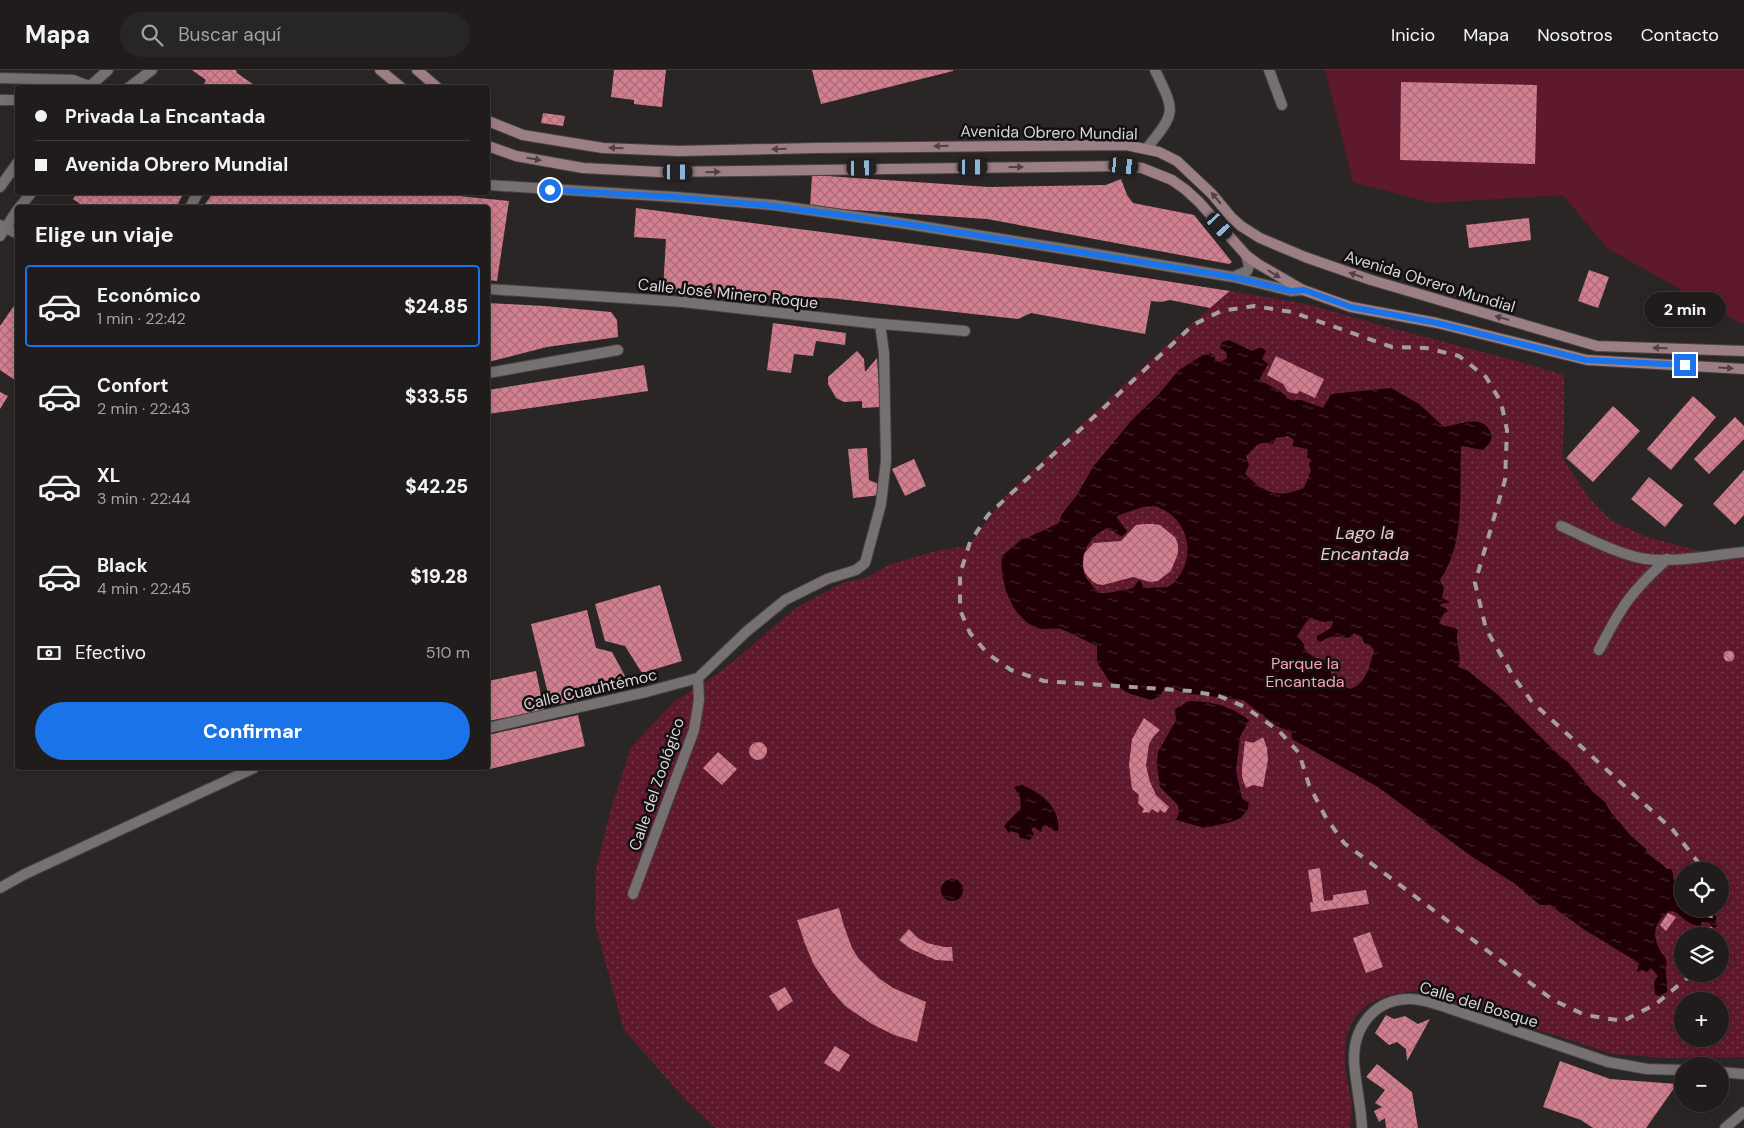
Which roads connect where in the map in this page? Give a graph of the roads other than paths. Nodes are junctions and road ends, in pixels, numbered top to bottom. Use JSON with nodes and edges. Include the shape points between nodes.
{"nodes":[{"id":1,"x":108,"y":70,"type":"edge"},
{"id":2,"x":152,"y":70,"type":"edge"},
{"id":3,"x":380,"y":70,"type":"edge"},
{"id":4,"x":417,"y":70,"type":"edge"},
{"id":5,"x":1155,"y":70,"type":"edge"},
{"id":6,"x":1269,"y":70,"type":"edge"},
{"id":7,"x":0,"y":78,"type":"edge"},
{"id":8,"x":86,"y":85,"type":"edge"},
{"id":9,"x":93,"y":85,"type":"edge"},
{"id":10,"x":132,"y":85,"type":"edge"},
{"id":11,"x":398,"y":85,"type":"edge"},
{"id":12,"x":434,"y":85,"type":"edge"},
{"id":13,"x":0,"y":100,"type":"edge"},
{"id":14,"x":15,"y":100,"type":"edge"},
{"id":15,"x":1282,"y":105,"type":"dead end"},
{"id":16,"x":490,"y":122,"type":"edge"},
{"id":17,"x":490,"y":147,"type":"edge"},
{"id":18,"x":1147,"y":148,"type":"junction"},
{"id":19,"x":15,"y":166,"type":"edge"},
{"id":20,"x":490,"y":185,"type":"edge"},
{"id":21,"x":0,"y":187,"type":"edge"},
{"id":22,"x":29,"y":195,"type":"edge"},
{"id":23,"x":21,"y":205,"type":"edge"},
{"id":24,"x":15,"y":212,"type":"edge"},
{"id":25,"x":1,"y":230,"type":"edge"},
{"id":26,"x":15,"y":233,"type":"edge"},
{"id":27,"x":1246,"y":255,"type":"junction"},
{"id":28,"x":1233,"y":277,"type":"junction"},
{"id":29,"x":490,"y":288,"type":"edge"},
{"id":30,"x":1304,"y":290,"type":"junction"},
{"id":31,"x":880,"y":324,"type":"junction"},
{"id":32,"x":964,"y":331,"type":"dead end"},
{"id":33,"x":618,"y":350,"type":"dead end"},
{"id":34,"x":1744,"y":351,"type":"edge"},
{"id":35,"x":1744,"y":369,"type":"edge"},
{"id":36,"x":490,"y":372,"type":"edge"},
{"id":37,"x":1561,"y":526,"type":"dead end"},
{"id":38,"x":1744,"y":552,"type":"edge"},
{"id":39,"x":1667,"y":559,"type":"junction"},
{"id":40,"x":1599,"y":650,"type":"dead end"},
{"id":41,"x":698,"y":678,"type":"junction"},
{"id":42,"x":490,"y":728,"type":"edge"},
{"id":43,"x":250,"y":770,"type":"edge"},
{"id":44,"x":0,"y":888,"type":"edge"},
{"id":45,"x":633,"y":894,"type":"dead end"},
{"id":46,"x":1674,"y":1070,"type":"edge"},
{"id":47,"x":1729,"y":1073,"type":"edge"},
{"id":48,"x":1744,"y":1074,"type":"edge"},
{"id":49,"x":1744,"y":1112,"type":"edge"},
{"id":50,"x":1362,"y":1114,"type":"junction"},
{"id":51,"x":1362,"y":1128,"type":"edge"},
{"id":52,"x":1368,"y":1128,"type":"edge"},
{"id":53,"x":1725,"y":1128,"type":"edge"}],
"edges":[{"from":1,"to":9,"type":"street"},
{"from":2,"to":10,"type":"street"},
{"from":3,"to":11,"type":"main road"},
{"from":4,"to":12,"type":"main road"},
{"from":5,"to":18,"type":"street","via":[[1170,102],[1170,112],[1164,128]]},
{"from":6,"to":15,"type":"street"},
{"from":7,"to":8,"type":"street","via":[[73,80]]},
{"from":13,"to":14,"type":"street"},
{"from":18,"to":16,"type":"main road","name":"Avenida Obrero Mundial","one_way":true,"via":[[1126,145],[669,151],[603,148],[523,135]]},
{"from":17,"to":27,"type":"main road","name":"Avenida Obrero Mundial","one_way":true,"via":[[516,156],[584,168],[658,172],[1142,168],[1172,180],[1186,190]]},
{"from":34,"to":18,"type":"main road","name":"Avenida Obrero Mundial","one_way":true,"via":[[1596,346],[1371,280],[1260,238],[1231,217],[1177,161]]},
{"from":19,"to":21,"type":"street"},
{"from":20,"to":28,"type":"street","via":[[773,206],[907,224]]},
{"from":22,"to":23,"type":"street"},
{"from":24,"to":25,"type":"street"},
{"from":25,"to":26,"type":"street"},
{"from":27,"to":28,"type":"street","via":[[1250,266],[1247,271]]},
{"from":27,"to":30,"type":"main road","name":"Avenida Obrero Mundial","one_way":true,"via":[[1279,278]]},
{"from":28,"to":30,"type":"street","via":[[1291,291]]},
{"from":29,"to":31,"type":"street","name":"Calle José Minero Roque","via":[[683,302]]},
{"from":30,"to":35,"type":"main road","name":"Avenida Obrero Mundial","one_way":true,"via":[[1351,307],[1437,323],[1586,360]]},
{"from":31,"to":32,"type":"street","name":"Calle José Minero Roque"},
{"from":31,"to":41,"type":"street","via":[[884,353],[886,460],[881,504],[865,564],[785,600]]},
{"from":33,"to":36,"type":"street"},
{"from":37,"to":39,"type":"street","via":[[1640,558]]},
{"from":38,"to":39,"type":"street"},
{"from":39,"to":40,"type":"street","via":[[1629,599]]},
{"from":41,"to":42,"type":"street","name":"Calle Cuauhtémoc"},
{"from":41,"to":45,"type":"street","name":"Calle del Zoológico","via":[[699,700],[694,730]]},
{"from":43,"to":44,"type":"street"},
{"from":46,"to":50,"type":"street","name":"Calle del Bosque","via":[[1608,1062],[1422,1000],[1407,999],[1375,1010],[1359,1030],[1354,1058]]},
{"from":47,"to":48,"type":"street"},
{"from":49,"to":53,"type":"street"},
{"from":50,"to":51,"type":"street"},
{"from":50,"to":52,"type":"street"}]}
